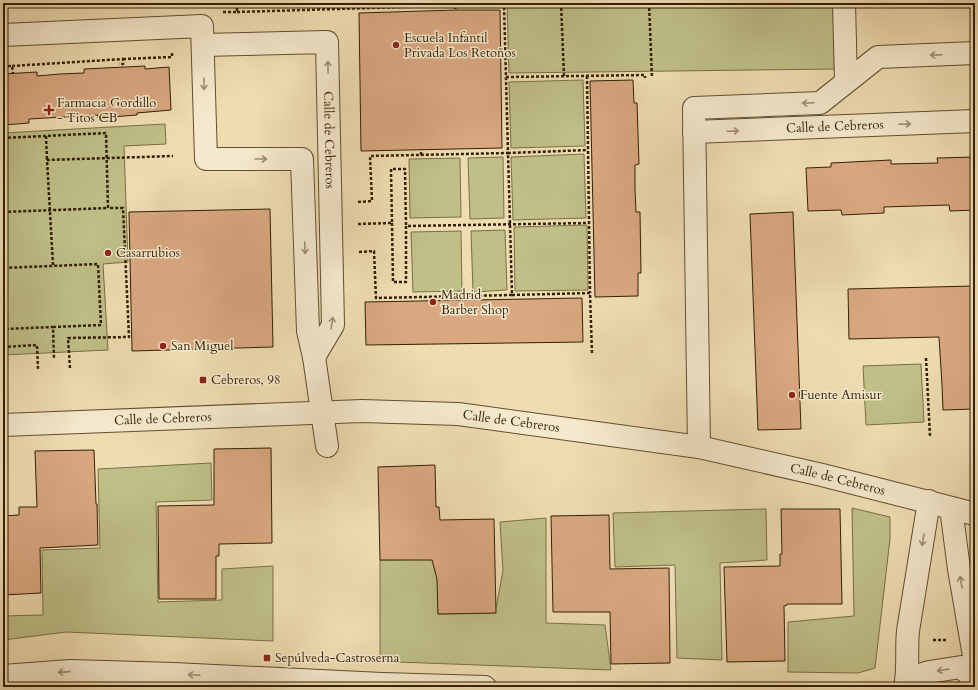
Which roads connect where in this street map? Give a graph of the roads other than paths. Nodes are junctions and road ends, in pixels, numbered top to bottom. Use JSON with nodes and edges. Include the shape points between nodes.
{"nodes":[{"id":1,"x":844,"y":3,"type":"edge"},
{"id":2,"x":3,"y":34,"type":"edge"},
{"id":3,"x":203,"y":45,"type":"junction"},
{"id":4,"x":975,"y":53,"type":"edge"},
{"id":5,"x":846,"y":82,"type":"junction"},
{"id":6,"x":975,"y":121,"type":"edge"},
{"id":7,"x":694,"y":132,"type":"junction"},
{"id":8,"x":314,"y":357,"type":"junction"},
{"id":9,"x":322,"y":413,"type":"junction"},
{"id":10,"x":3,"y":425,"type":"edge"},
{"id":11,"x":327,"y":446,"type":"dead end"},
{"id":12,"x":699,"y":447,"type":"junction"},
{"id":13,"x":929,"y":501,"type":"junction"},
{"id":14,"x":951,"y":508,"type":"junction"},
{"id":15,"x":975,"y":514,"type":"edge"},
{"id":16,"x":975,"y":662,"type":"edge"},
{"id":17,"x":3,"y":676,"type":"edge"},
{"id":18,"x":975,"y":680,"type":"edge"},
{"id":19,"x":906,"y":683,"type":"edge"},
{"id":20,"x":485,"y":687,"type":"edge"}],
"edges":[{"from":1,"to":5,"type":"street"},
{"from":2,"to":3,"type":"street","name":"Calle de Cebreros","via":[[202,26]]},
{"from":3,"to":8,"type":"street","name":"Calle de Cebreros","one_way":true,"via":[[206,159],[302,159],[308,331]]},
{"from":8,"to":3,"type":"street","name":"Calle de Cebreros","one_way":true,"via":[[333,325],[327,42]]},
{"from":4,"to":5,"type":"street","name":"Calle de Cebreros","one_way":true,"via":[[878,57]]},
{"from":5,"to":7,"type":"street","name":"Calle de Cebreros","one_way":true,"via":[[820,103],[694,108]]},
{"from":7,"to":6,"type":"street","name":"Calle de Cebreros","one_way":true},
{"from":7,"to":12,"type":"street","name":"Calle de Cebreros"},
{"from":8,"to":9,"type":"street","name":"Calle de Cebreros"},
{"from":9,"to":10,"type":"street","name":"Calle de Cebreros"},
{"from":9,"to":11,"type":"street","name":"Calle de Cebreros"},
{"from":9,"to":12,"type":"street","name":"Calle de Cebreros","via":[[362,410],[458,414]]},
{"from":12,"to":13,"type":"street","name":"Calle de Cebreros"},
{"from":13,"to":14,"type":"street","name":"Calle de Cebreros"},
{"from":13,"to":19,"type":"street","one_way":true,"via":[[908,636]]},
{"from":14,"to":15,"type":"street","name":"Calle de Cebreros"},
{"from":16,"to":14,"type":"street","one_way":true},
{"from":20,"to":17,"type":"street","one_way":true,"via":[[70,671]]},
{"from":18,"to":19,"type":"street","one_way":true,"via":[[961,668],[929,672]]}]}
